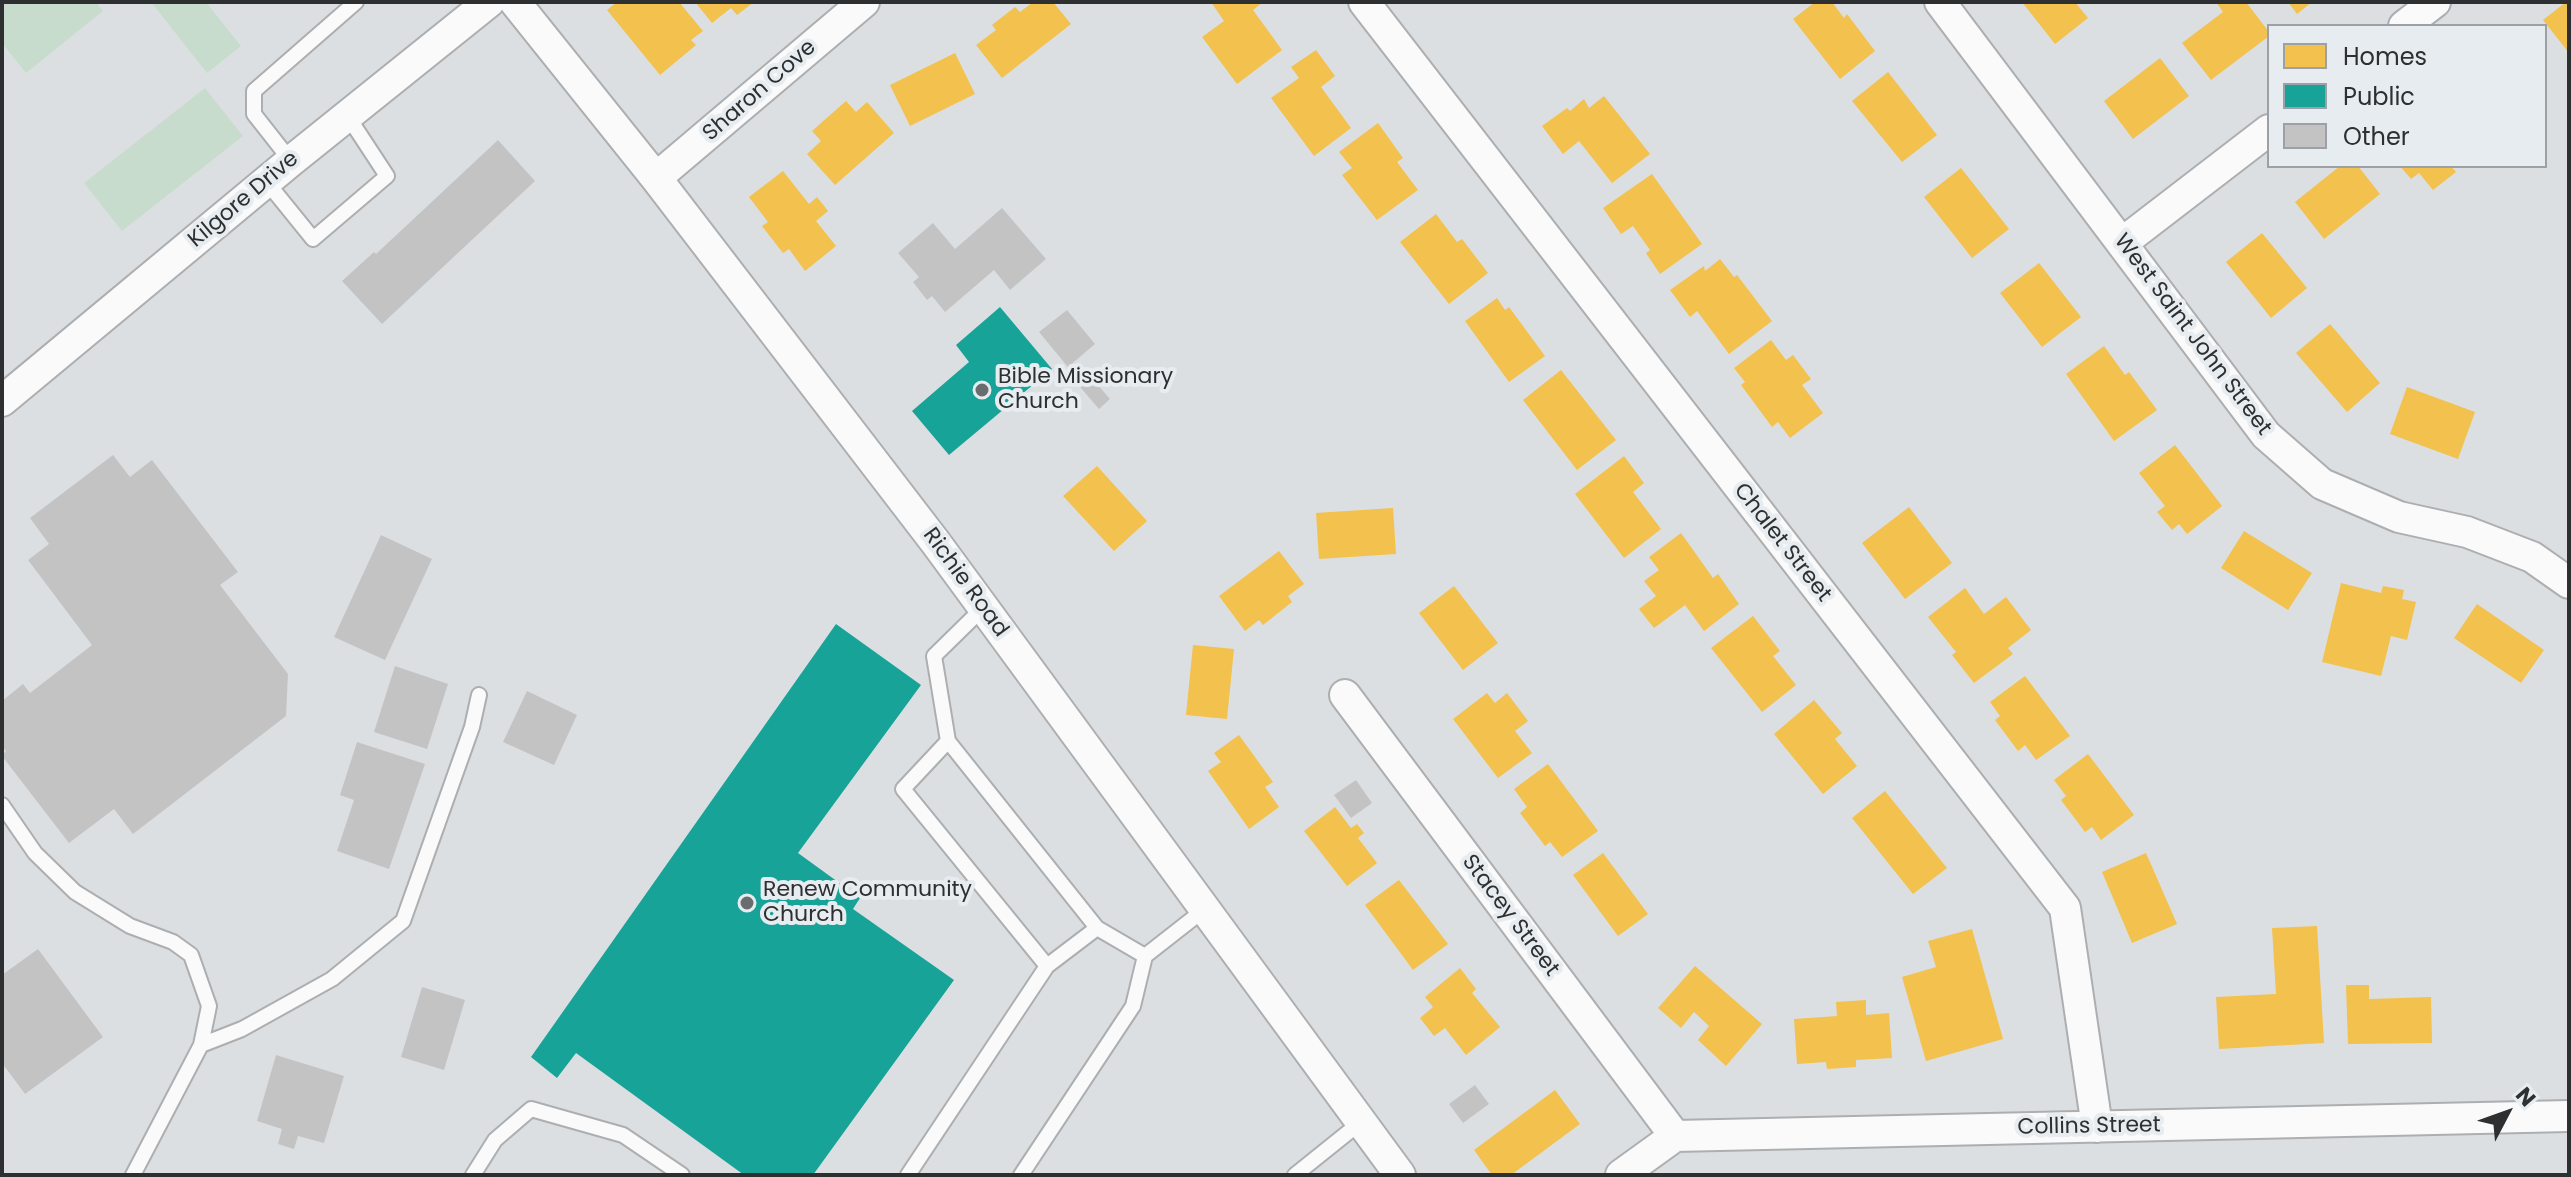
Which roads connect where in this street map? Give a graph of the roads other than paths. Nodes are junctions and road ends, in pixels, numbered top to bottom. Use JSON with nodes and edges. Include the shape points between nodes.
{"nodes":[{"id":1,"x":356,"y":2,"type":"edge"},
{"id":2,"x":489,"y":2,"type":"edge"},
{"id":3,"x":515,"y":2,"type":"edge"},
{"id":4,"x":864,"y":2,"type":"edge"},
{"id":5,"x":1364,"y":2,"type":"edge"},
{"id":6,"x":1940,"y":2,"type":"edge"},
{"id":7,"x":2435,"y":2,"type":"edge"},
{"id":8,"x":2407,"y":24,"type":"edge"},
{"id":9,"x":347,"y":115,"type":"junction"},
{"id":10,"x":2267,"y":132,"type":"edge"},
{"id":11,"x":291,"y":161,"type":"junction"},
{"id":12,"x":656,"y":178,"type":"junction"},
{"id":13,"x":266,"y":181,"type":"junction"},
{"id":14,"x":2122,"y":243,"type":"junction"},
{"id":15,"x":2,"y":401,"type":"edge"},
{"id":16,"x":2569,"y":583,"type":"edge"},
{"id":17,"x":983,"y":608,"type":"junction"},
{"id":18,"x":479,"y":695,"type":"dead end"},
{"id":19,"x":1345,"y":695,"type":"dead end"},
{"id":20,"x":948,"y":741,"type":"junction"},
{"id":21,"x":2,"y":805,"type":"edge"},
{"id":22,"x":1205,"y":909,"type":"junction"},
{"id":23,"x":1097,"y":928,"type":"junction"},
{"id":24,"x":1145,"y":956,"type":"junction"},
{"id":25,"x":1047,"y":966,"type":"junction"},
{"id":26,"x":201,"y":1045,"type":"junction"},
{"id":27,"x":2569,"y":1116,"type":"edge"},
{"id":28,"x":1361,"y":1122,"type":"junction"},
{"id":29,"x":2097,"y":1127,"type":"junction"},
{"id":30,"x":1675,"y":1136,"type":"junction"},
{"id":31,"x":133,"y":1175,"type":"edge"},
{"id":32,"x":473,"y":1175,"type":"edge"},
{"id":33,"x":682,"y":1175,"type":"edge"},
{"id":34,"x":908,"y":1175,"type":"edge"},
{"id":35,"x":1021,"y":1175,"type":"edge"},
{"id":36,"x":1295,"y":1175,"type":"edge"},
{"id":37,"x":1400,"y":1175,"type":"edge"},
{"id":38,"x":1621,"y":1175,"type":"edge"}],
"edges":[{"from":1,"to":11,"type":"lane","via":[[254,91],[254,114]]},
{"from":2,"to":9,"type":"street","name":"Kilgore Drive"},
{"from":3,"to":12,"type":"street","name":"Richie Road"},
{"from":4,"to":12,"type":"street","name":"Sharon Cove"},
{"from":5,"to":29,"type":"street","name":"Chalet Street","via":[[2065,908]]},
{"from":6,"to":14,"type":"street","name":"West Saint John Street"},
{"from":7,"to":8,"type":"street"},
{"from":9,"to":11,"type":"street","name":"Kilgore Drive"},
{"from":9,"to":13,"type":"lane","via":[[387,176],[313,239]]},
{"from":10,"to":14,"type":"street"},
{"from":11,"to":13,"type":"street","name":"Kilgore Drive"},
{"from":12,"to":17,"type":"street","name":"Richie Road"},
{"from":13,"to":15,"type":"street","name":"Kilgore Drive"},
{"from":14,"to":16,"type":"street","name":"West Saint John Street","via":[[2266,435],[2322,484],[2399,517],[2467,532],[2532,557]]},
{"from":17,"to":20,"type":"lane","via":[[934,656]]},
{"from":17,"to":22,"type":"street","name":"Richie Road"},
{"from":18,"to":26,"type":"lane","via":[[403,921],[332,979],[242,1029]]},
{"from":19,"to":30,"type":"street","name":"Stacey Street"},
{"from":20,"to":23,"type":"lane"},
{"from":20,"to":25,"type":"lane","via":[[903,789]]},
{"from":21,"to":26,"type":"lane","via":[[35,853],[75,892],[191,955],[209,1006]]},
{"from":22,"to":24,"type":"lane"},
{"from":22,"to":28,"type":"street","name":"Richie Road"},
{"from":23,"to":24,"type":"lane"},
{"from":23,"to":25,"type":"lane"},
{"from":24,"to":35,"type":"lane","via":[[1133,1006]]},
{"from":25,"to":34,"type":"lane"},
{"from":26,"to":31,"type":"lane"},
{"from":27,"to":29,"type":"street","name":"Collins Street"},
{"from":28,"to":36,"type":"lane"},
{"from":28,"to":37,"type":"street","name":"Richie Road"},
{"from":29,"to":30,"type":"street","name":"Collins Street"},
{"from":30,"to":38,"type":"street"},
{"from":32,"to":33,"type":"lane","via":[[495,1140],[531,1109],[623,1135]]}]}
